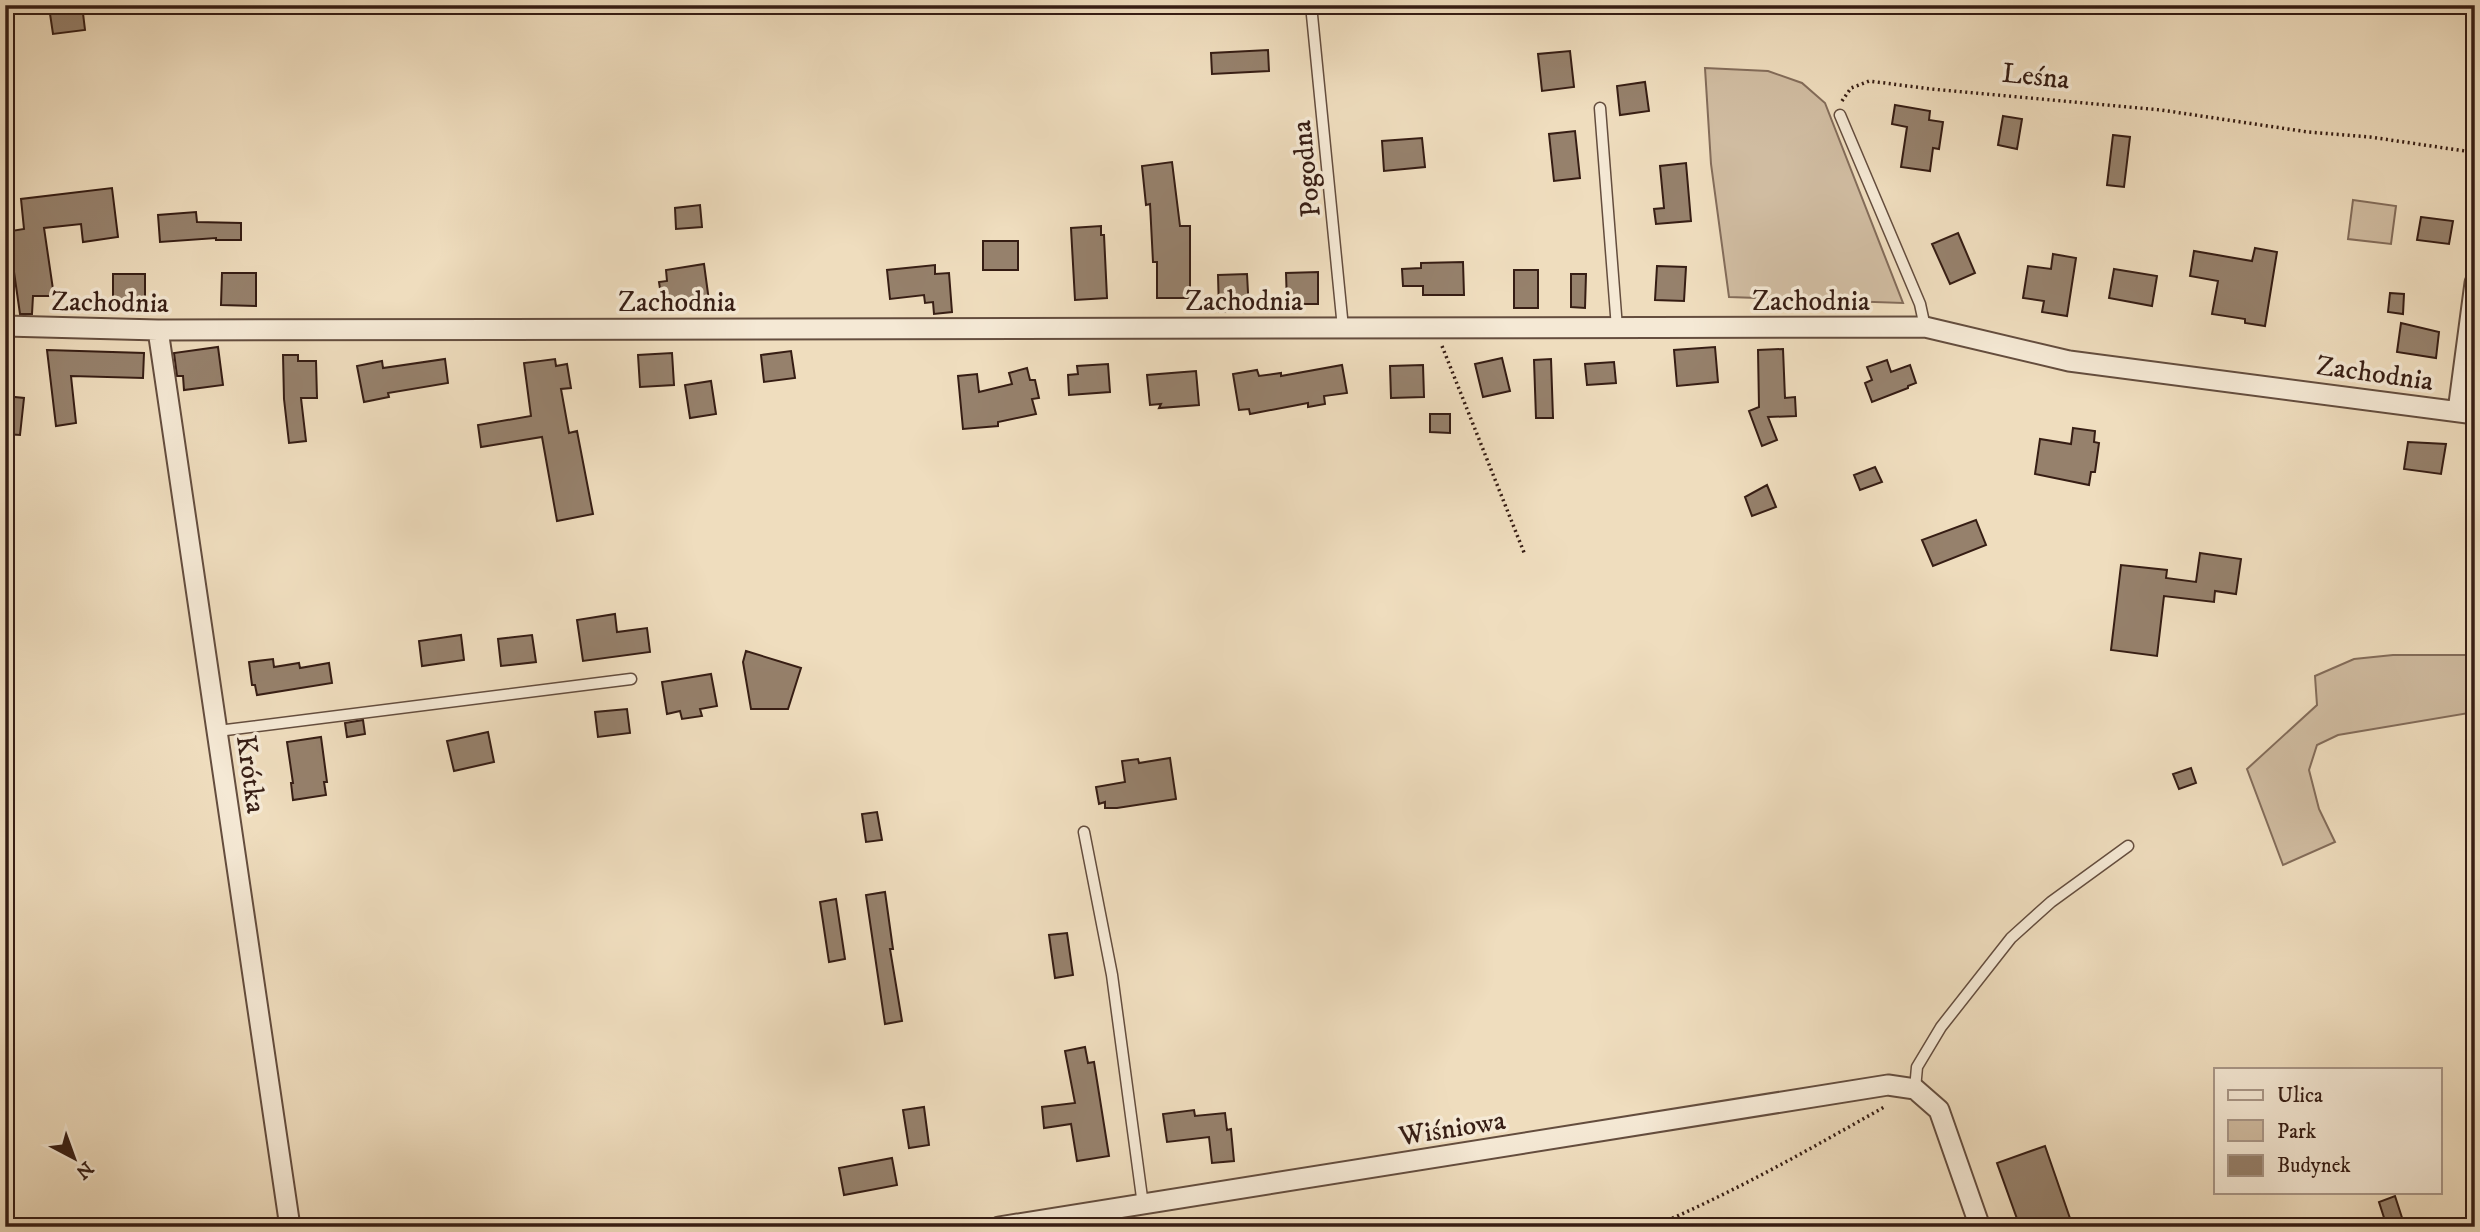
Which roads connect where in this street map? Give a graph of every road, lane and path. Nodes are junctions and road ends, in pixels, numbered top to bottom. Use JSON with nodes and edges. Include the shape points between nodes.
{"nodes":[{"id":1,"x":1311,"y":5,"type":"edge"},
{"id":2,"x":1600,"y":108,"type":"dead end"},
{"id":3,"x":1840,"y":115,"type":"joint"},
{"id":4,"x":2475,"y":151,"type":"edge"},
{"id":5,"x":2475,"y":282,"type":"edge"},
{"id":6,"x":5,"y":326,"type":"edge"},
{"id":7,"x":1434,"y":327,"type":"junction"},
{"id":8,"x":1925,"y":327,"type":"junction"},
{"id":9,"x":1343,"y":328,"type":"junction"},
{"id":10,"x":1617,"y":328,"type":"junction"},
{"id":11,"x":158,"y":330,"type":"junction"},
{"id":12,"x":2466,"y":413,"type":"edge"},
{"id":13,"x":1525,"y":555,"type":"dead end"},
{"id":14,"x":631,"y":679,"type":"dead end"},
{"id":15,"x":218,"y":731,"type":"junction"},
{"id":16,"x":1084,"y":832,"type":"dead end"},
{"id":17,"x":2128,"y":846,"type":"dead end"},
{"id":18,"x":1915,"y":1089,"type":"junction"},
{"id":19,"x":1143,"y":1205,"type":"junction"},
{"id":20,"x":290,"y":1227,"type":"edge"},
{"id":21,"x":999,"y":1227,"type":"edge"},
{"id":22,"x":1652,"y":1227,"type":"edge"},
{"id":23,"x":1980,"y":1227,"type":"edge"}],
"edges":[{"from":1,"to":9,"type":"lane","name":"Pogodna"},
{"from":2,"to":10,"type":"lane"},
{"from":3,"to":4,"type":"path","name":"Leśna","via":[[1841,102],[1851,88],[1869,81],[2161,110]]},
{"from":3,"to":8,"type":"lane","via":[[1920,304]]},
{"from":5,"to":12,"type":"street"},
{"from":6,"to":11,"type":"street","name":"Zachodnia"},
{"from":7,"to":9,"type":"street","name":"Zachodnia"},
{"from":7,"to":10,"type":"street","name":"Zachodnia"},
{"from":7,"to":13,"type":"path"},
{"from":8,"to":10,"type":"street","name":"Zachodnia"},
{"from":8,"to":12,"type":"street","name":"Zachodnia","via":[[2069,361]]},
{"from":9,"to":11,"type":"street","name":"Zachodnia"},
{"from":11,"to":15,"type":"street","name":"Krótka"},
{"from":14,"to":15,"type":"lane"},
{"from":15,"to":20,"type":"street","name":"Krótka"},
{"from":16,"to":19,"type":"lane","via":[[1112,975]]},
{"from":17,"to":18,"type":"lane","via":[[2051,902],[2011,938],[1941,1027],[1917,1067]]},
{"from":18,"to":19,"type":"street","name":"Wiśniowa","via":[[1888,1085]]},
{"from":18,"to":22,"type":"path","via":[[1797,1155]]},
{"from":18,"to":23,"type":"street","via":[[1939,1110]]},
{"from":19,"to":21,"type":"street","name":"Wiśniowa"}]}
